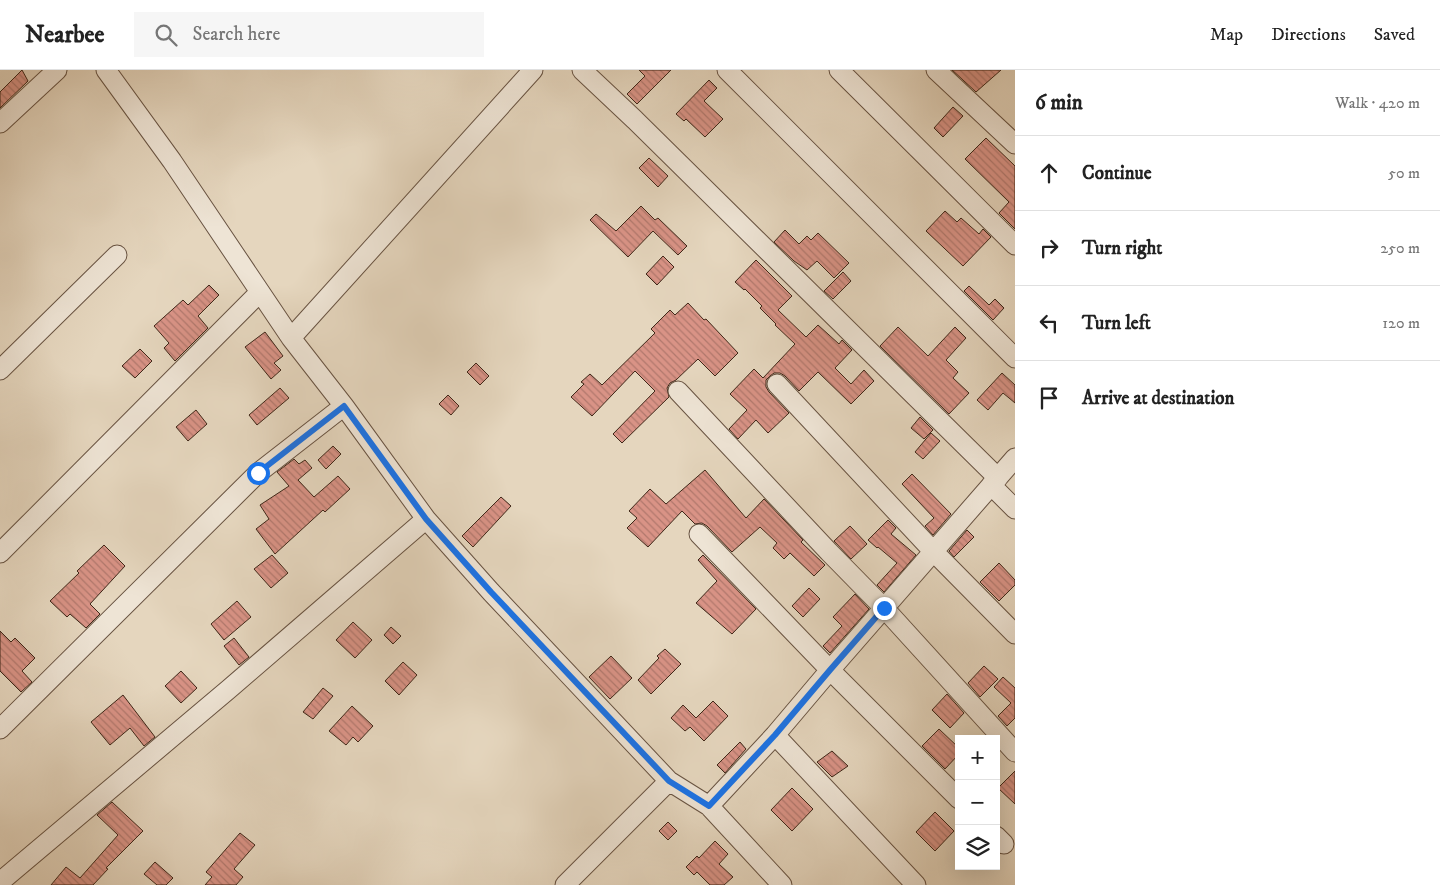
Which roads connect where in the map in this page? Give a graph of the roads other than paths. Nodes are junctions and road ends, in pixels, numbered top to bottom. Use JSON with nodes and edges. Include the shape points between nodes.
{"nodes":[{"id":1,"x":57,"y":70,"type":"edge"},
{"id":2,"x":106,"y":70,"type":"edge"},
{"id":3,"x":533,"y":70,"type":"edge"},
{"id":4,"x":582,"y":70,"type":"edge"},
{"id":5,"x":727,"y":70,"type":"edge"},
{"id":6,"x":839,"y":70,"type":"edge"},
{"id":7,"x":936,"y":70,"type":"edge"},
{"id":8,"x":0,"y":123,"type":"edge"},
{"id":9,"x":1015,"y":144,"type":"edge"},
{"id":10,"x":1015,"y":245,"type":"edge"},
{"id":11,"x":117,"y":255,"type":"dead end"},
{"id":12,"x":260,"y":292,"type":"junction"},
{"id":13,"x":291,"y":338,"type":"junction"},
{"id":14,"x":1015,"y":358,"type":"edge"},
{"id":15,"x":0,"y":370,"type":"edge"},
{"id":16,"x":777,"y":384,"type":"dead end"},
{"id":17,"x":678,"y":391,"type":"dead end"},
{"id":18,"x":344,"y":406,"type":"junction"},
{"id":19,"x":1015,"y":458,"type":"edge"},
{"id":20,"x":995,"y":481,"type":"junction"},
{"id":21,"x":1015,"y":509,"type":"edge"},
{"id":22,"x":426,"y":519,"type":"junction"},
{"id":23,"x":699,"y":534,"type":"dead end"},
{"id":24,"x":933,"y":551,"type":"junction"},
{"id":25,"x":0,"y":553,"type":"edge"},
{"id":26,"x":884,"y":608,"type":"junction"},
{"id":27,"x":1015,"y":634,"type":"edge"},
{"id":28,"x":830,"y":670,"type":"junction"},
{"id":29,"x":0,"y":729,"type":"edge"},
{"id":30,"x":775,"y":735,"type":"junction"},
{"id":31,"x":1015,"y":752,"type":"edge"},
{"id":32,"x":669,"y":781,"type":"junction"},
{"id":33,"x":955,"y":795,"type":"edge"},
{"id":34,"x":709,"y":806,"type":"junction"},
{"id":35,"x":0,"y":882,"type":"edge"},
{"id":36,"x":565,"y":885,"type":"edge"},
{"id":37,"x":782,"y":885,"type":"edge"},
{"id":38,"x":916,"y":885,"type":"edge"}],
"edges":[{"from":1,"to":8,"type":"street"},
{"from":2,"to":12,"type":"street"},
{"from":3,"to":13,"type":"street"},
{"from":4,"to":20,"type":"street"},
{"from":5,"to":14,"type":"street"},
{"from":6,"to":10,"type":"street"},
{"from":7,"to":9,"type":"street"},
{"from":11,"to":15,"type":"street"},
{"from":12,"to":13,"type":"street"},
{"from":12,"to":25,"type":"street"},
{"from":13,"to":18,"type":"street"},
{"from":16,"to":24,"type":"street"},
{"from":17,"to":26,"type":"street"},
{"from":18,"to":22,"type":"street"},
{"from":18,"to":29,"type":"street","via":[[258,473]]},
{"from":19,"to":20,"type":"street"},
{"from":20,"to":21,"type":"street"},
{"from":20,"to":24,"type":"street"},
{"from":22,"to":32,"type":"street"},
{"from":22,"to":35,"type":"street"},
{"from":23,"to":28,"type":"street"},
{"from":24,"to":26,"type":"street"},
{"from":24,"to":27,"type":"street"},
{"from":26,"to":28,"type":"street"},
{"from":26,"to":31,"type":"street"},
{"from":28,"to":30,"type":"street"},
{"from":28,"to":33,"type":"street"},
{"from":30,"to":34,"type":"street"},
{"from":30,"to":38,"type":"street"},
{"from":32,"to":34,"type":"street"},
{"from":32,"to":36,"type":"street"},
{"from":34,"to":37,"type":"street"}]}
